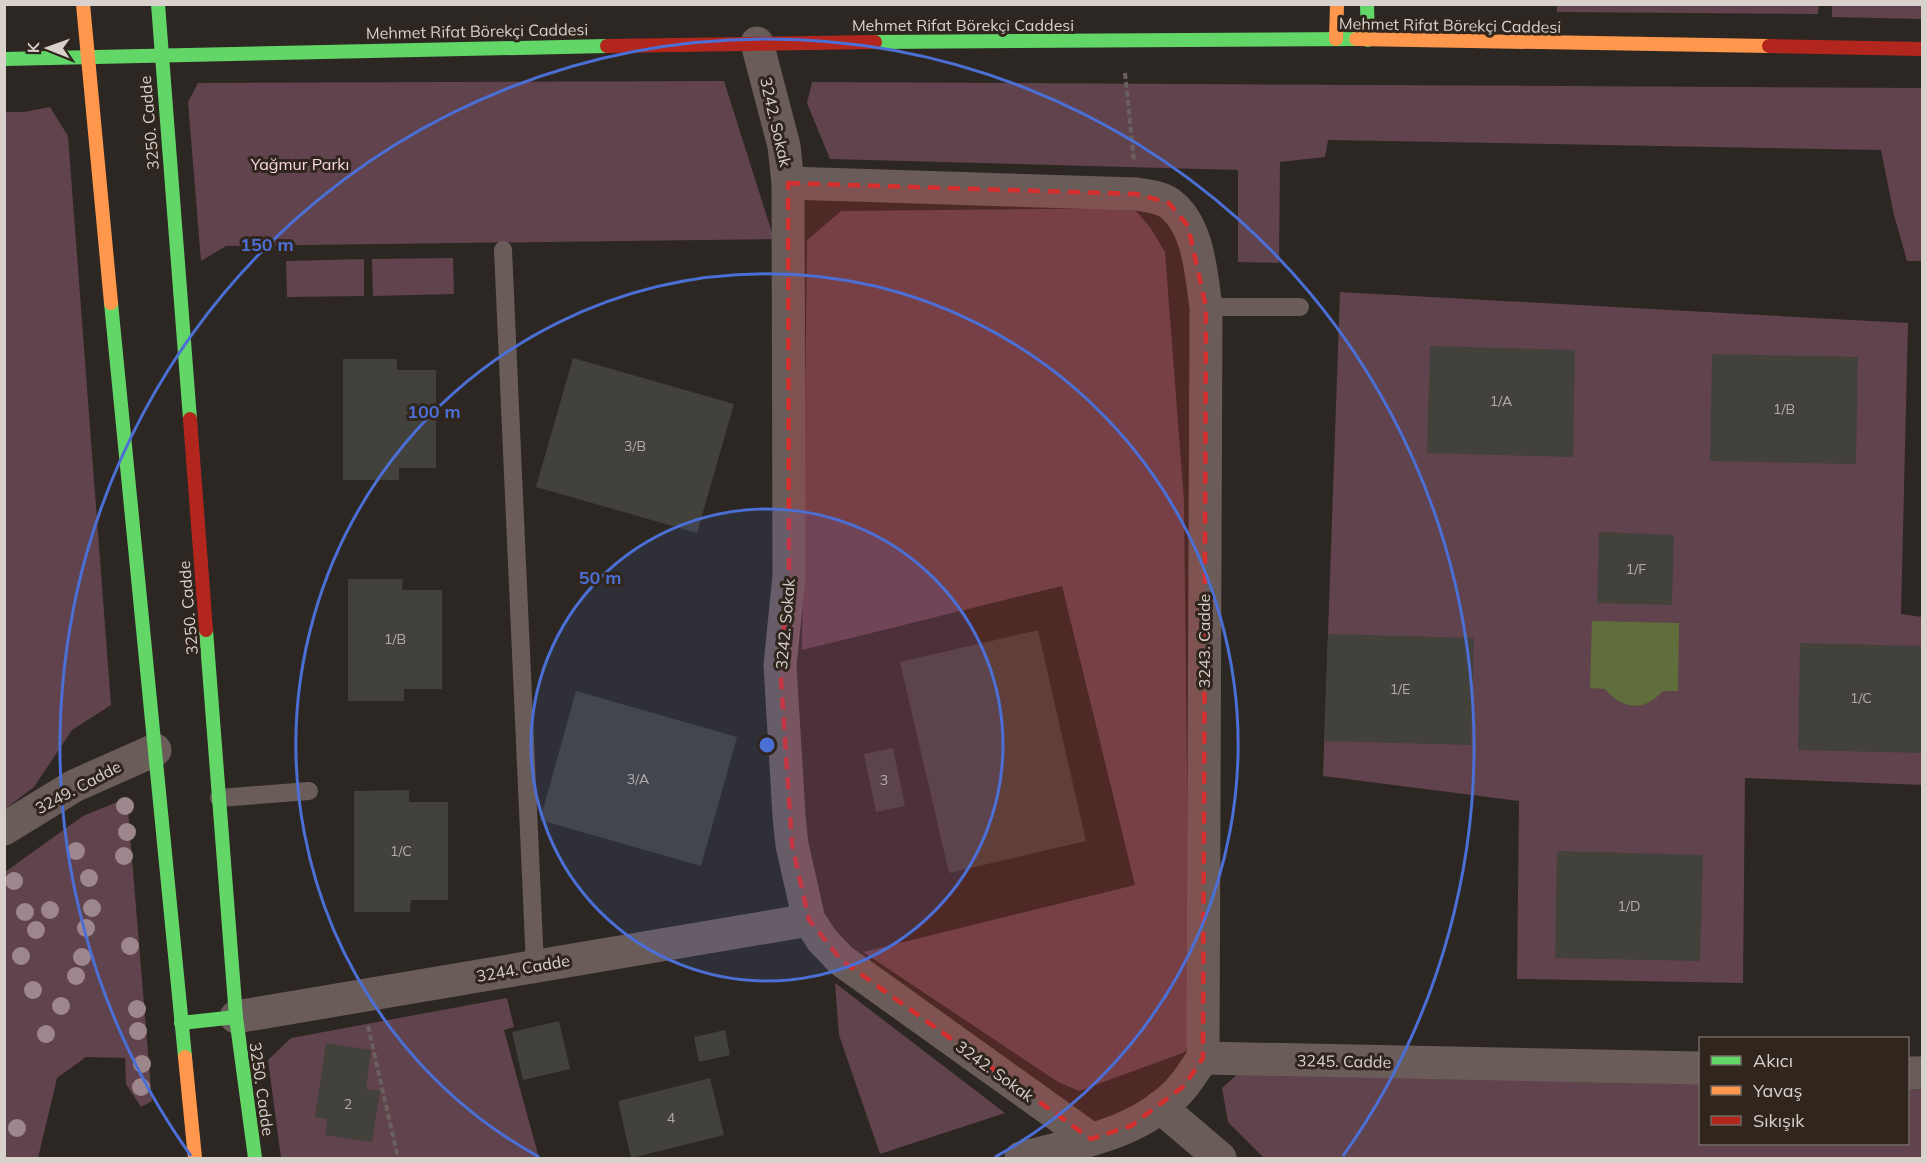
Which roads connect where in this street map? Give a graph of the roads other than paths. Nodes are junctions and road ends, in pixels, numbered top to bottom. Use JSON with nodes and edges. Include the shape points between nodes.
{"nodes":[{"id":1,"x":83,"y":4,"type":"edge"},
{"id":2,"x":158,"y":4,"type":"edge"},
{"id":3,"x":1337,"y":4,"type":"edge"},
{"id":4,"x":1367,"y":4,"type":"edge"},
{"id":5,"x":1336,"y":39,"type":"junction"},
{"id":6,"x":1368,"y":40,"type":"junction"},
{"id":7,"x":757,"y":43,"type":"junction"},
{"id":8,"x":1923,"y":49,"type":"edge"},
{"id":9,"x":160,"y":54,"type":"junction"},
{"id":10,"x":87,"y":56,"type":"junction"},
{"id":11,"x":4,"y":59,"type":"edge"},
{"id":12,"x":789,"y":183,"type":"junction"},
{"id":13,"x":503,"y":250,"type":"dead end"},
{"id":14,"x":1206,"y":307,"type":"junction"},
{"id":15,"x":1300,"y":307,"type":"dead end"},
{"id":16,"x":155,"y":750,"type":"junction"},
{"id":17,"x":309,"y":792,"type":"dead end"},
{"id":18,"x":219,"y":798,"type":"junction"},
{"id":19,"x":4,"y":829,"type":"edge"},
{"id":20,"x":809,"y":920,"type":"junction"},
{"id":21,"x":535,"y":966,"type":"junction"},
{"id":22,"x":236,"y":1017,"type":"junction"},
{"id":23,"x":181,"y":1023,"type":"junction"},
{"id":24,"x":1203,"y":1058,"type":"junction"},
{"id":25,"x":1699,"y":1068,"type":"edge"},
{"id":26,"x":1160,"y":1107,"type":"junction"},
{"id":27,"x":1090,"y":1139,"type":"junction"},
{"id":28,"x":195,"y":1158,"type":"edge"},
{"id":29,"x":255,"y":1158,"type":"edge"},
{"id":30,"x":1021,"y":1158,"type":"edge"},
{"id":31,"x":1220,"y":1158,"type":"edge"}],
"edges":[{"from":1,"to":10,"type":"street"},
{"from":2,"to":9,"type":"street","name":"3250. Cadde"},
{"from":3,"to":5,"type":"street"},
{"from":4,"to":6,"type":"street"},
{"from":5,"to":6,"type":"street","name":"Mehmet Rifat Börekçi Caddesi"},
{"from":5,"to":7,"type":"street","name":"Mehmet Rifat Börekçi Caddesi"},
{"from":6,"to":8,"type":"street","name":"Mehmet Rifat Börekçi Caddesi"},
{"from":7,"to":9,"type":"street","name":"Mehmet Rifat Börekçi Caddesi"},
{"from":7,"to":12,"type":"street","name":"3242. Sokak","via":[[784,146]]},
{"from":9,"to":10,"type":"street","name":"Mehmet Rifat Börekçi Caddesi"},
{"from":9,"to":18,"type":"street","name":"3250. Cadde"},
{"from":10,"to":11,"type":"street","name":"Mehmet Rifat Börekçi Caddesi"},
{"from":10,"to":16,"type":"street"},
{"from":12,"to":14,"type":"street","name":"3243. Cadde","via":[[1153,197],[1169,204],[1188,226],[1197,252]]},
{"from":12,"to":20,"type":"street","name":"3242. Sokak","via":[[789,576],[780,664],[792,845]]},
{"from":13,"to":21,"type":"lane"},
{"from":14,"to":15,"type":"lane"},
{"from":14,"to":24,"type":"street","name":"3243. Cadde"},
{"from":16,"to":19,"type":"street","name":"3249. Cadde","via":[[75,786]]},
{"from":16,"to":23,"type":"street"},
{"from":17,"to":18,"type":"lane"},
{"from":18,"to":22,"type":"street","name":"3250. Cadde"},
{"from":20,"to":21,"type":"street","name":"3244. Cadde"},
{"from":20,"to":27,"type":"street","name":"3242. Sokak","via":[[841,960]]},
{"from":21,"to":22,"type":"street","name":"3244. Cadde"},
{"from":22,"to":23,"type":"street"},
{"from":22,"to":29,"type":"street","name":"3250. Cadde"},
{"from":23,"to":28,"type":"street"},
{"from":24,"to":25,"type":"street","name":"3245. Cadde"},
{"from":24,"to":26,"type":"street","via":[[1184,1086]]},
{"from":26,"to":27,"type":"street","via":[[1131,1126]]},
{"from":26,"to":31,"type":"street"},
{"from":27,"to":30,"type":"street"}]}
